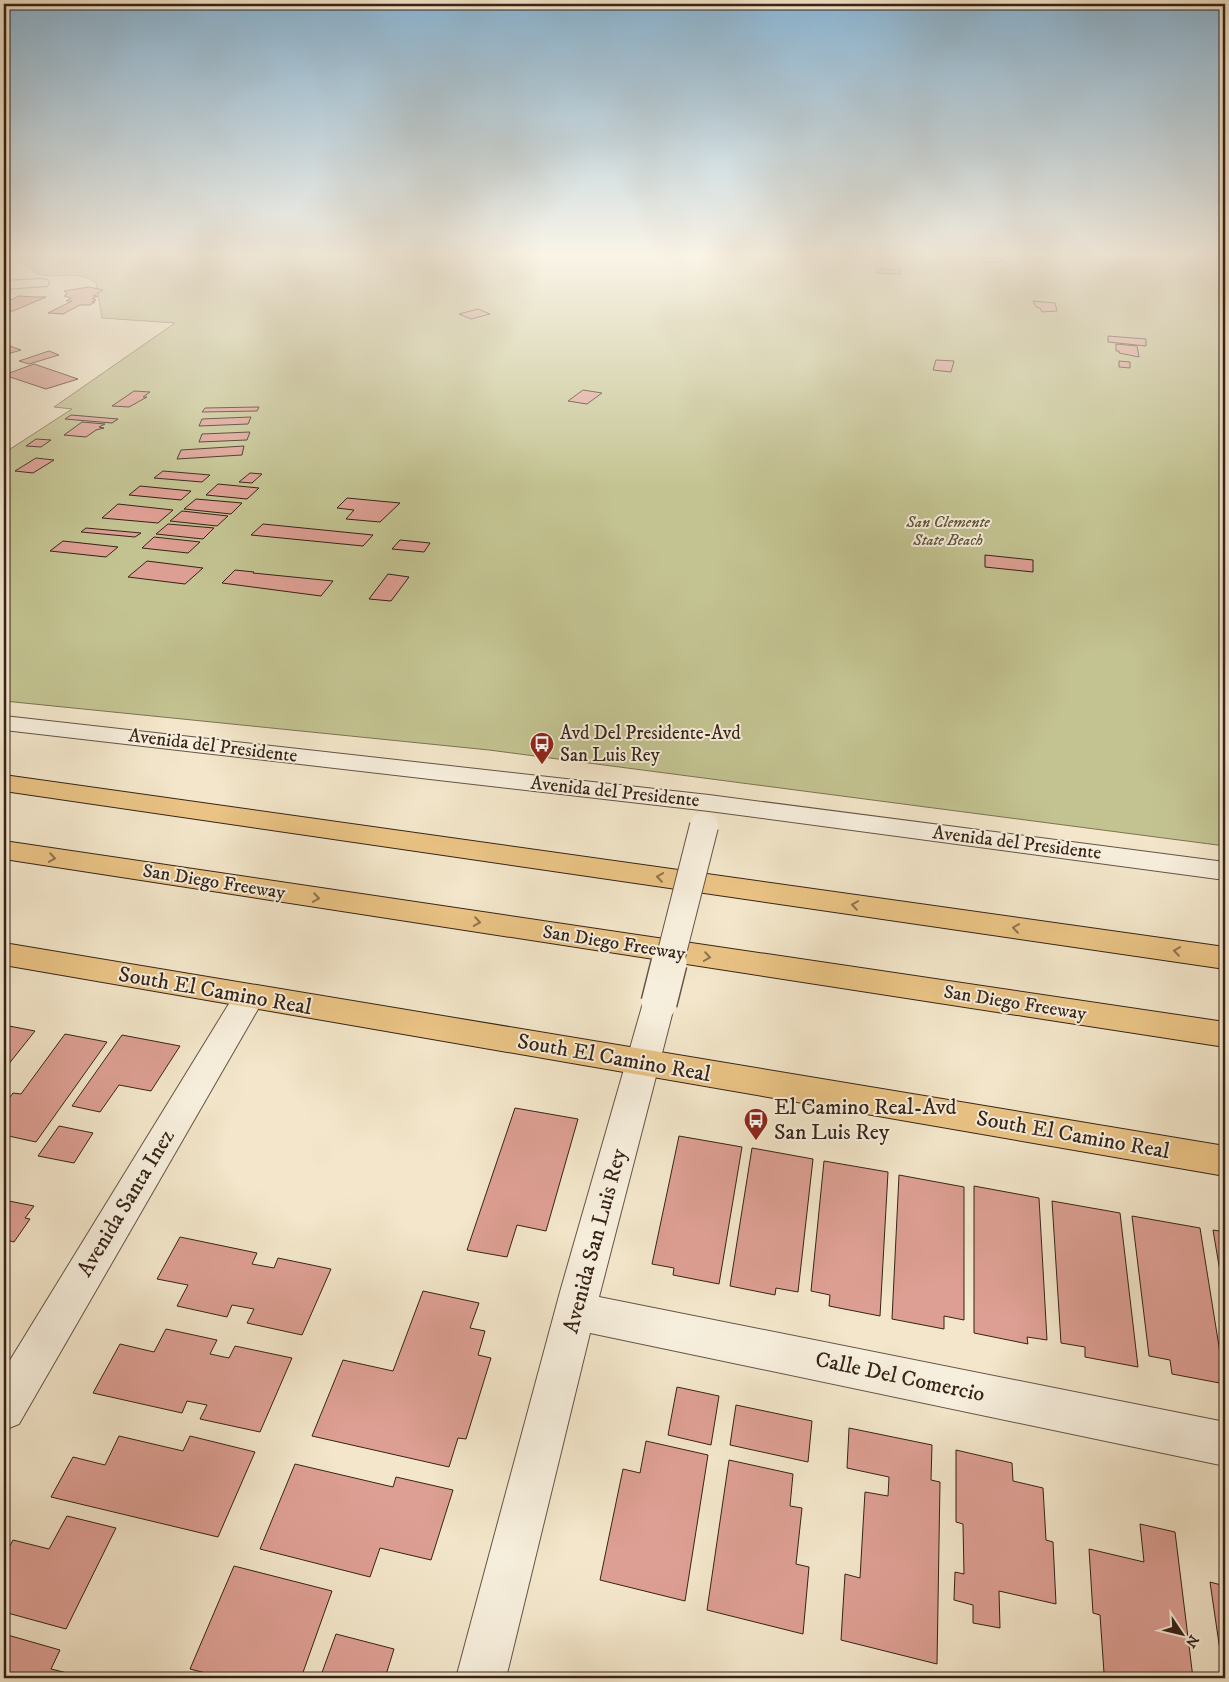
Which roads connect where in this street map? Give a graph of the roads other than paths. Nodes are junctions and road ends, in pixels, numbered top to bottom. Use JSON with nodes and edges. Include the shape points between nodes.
{"nodes":[{"id":1,"x":4,"y":723,"type":"edge"},
{"id":2,"x":4,"y":783,"type":"edge"},
{"id":3,"x":706,"y":814,"type":"junction"},
{"id":4,"x":4,"y":850,"type":"edge"},
{"id":5,"x":1225,"y":871,"type":"edge"},
{"id":6,"x":4,"y":954,"type":"edge"},
{"id":7,"x":1225,"y":958,"type":"edge"},
{"id":8,"x":249,"y":997,"type":"junction"},
{"id":9,"x":1225,"y":1035,"type":"edge"},
{"id":10,"x":642,"y":1063,"type":"junction"},
{"id":11,"x":1225,"y":1161,"type":"edge"},
{"id":12,"x":576,"y":1311,"type":"junction"},
{"id":13,"x":4,"y":1409,"type":"edge"},
{"id":14,"x":1225,"y":1444,"type":"edge"},
{"id":15,"x":481,"y":1678,"type":"edge"}],
"edges":[{"from":1,"to":3,"type":"street","name":"Avenida del Presidente"},
{"from":7,"to":2,"type":"main road","one_way":true},
{"from":3,"to":5,"type":"street","name":"Avenida del Presidente"},
{"from":3,"to":10,"type":"street","name":"Avenida San Luis Rey","bridge":true},
{"from":4,"to":9,"type":"main road","name":"San Diego Freeway","one_way":true},
{"from":6,"to":8,"type":"main road","name":"South El Camino Real"},
{"from":8,"to":10,"type":"main road","name":"South El Camino Real"},
{"from":8,"to":13,"type":"street","name":"Avenida Santa Inez"},
{"from":10,"to":11,"type":"main road","name":"South El Camino Real"},
{"from":10,"to":12,"type":"street","name":"Avenida San Luis Rey"},
{"from":12,"to":14,"type":"street","name":"Calle Del Comercio"},
{"from":12,"to":15,"type":"street","name":"Avenida San Luis Rey"}]}
